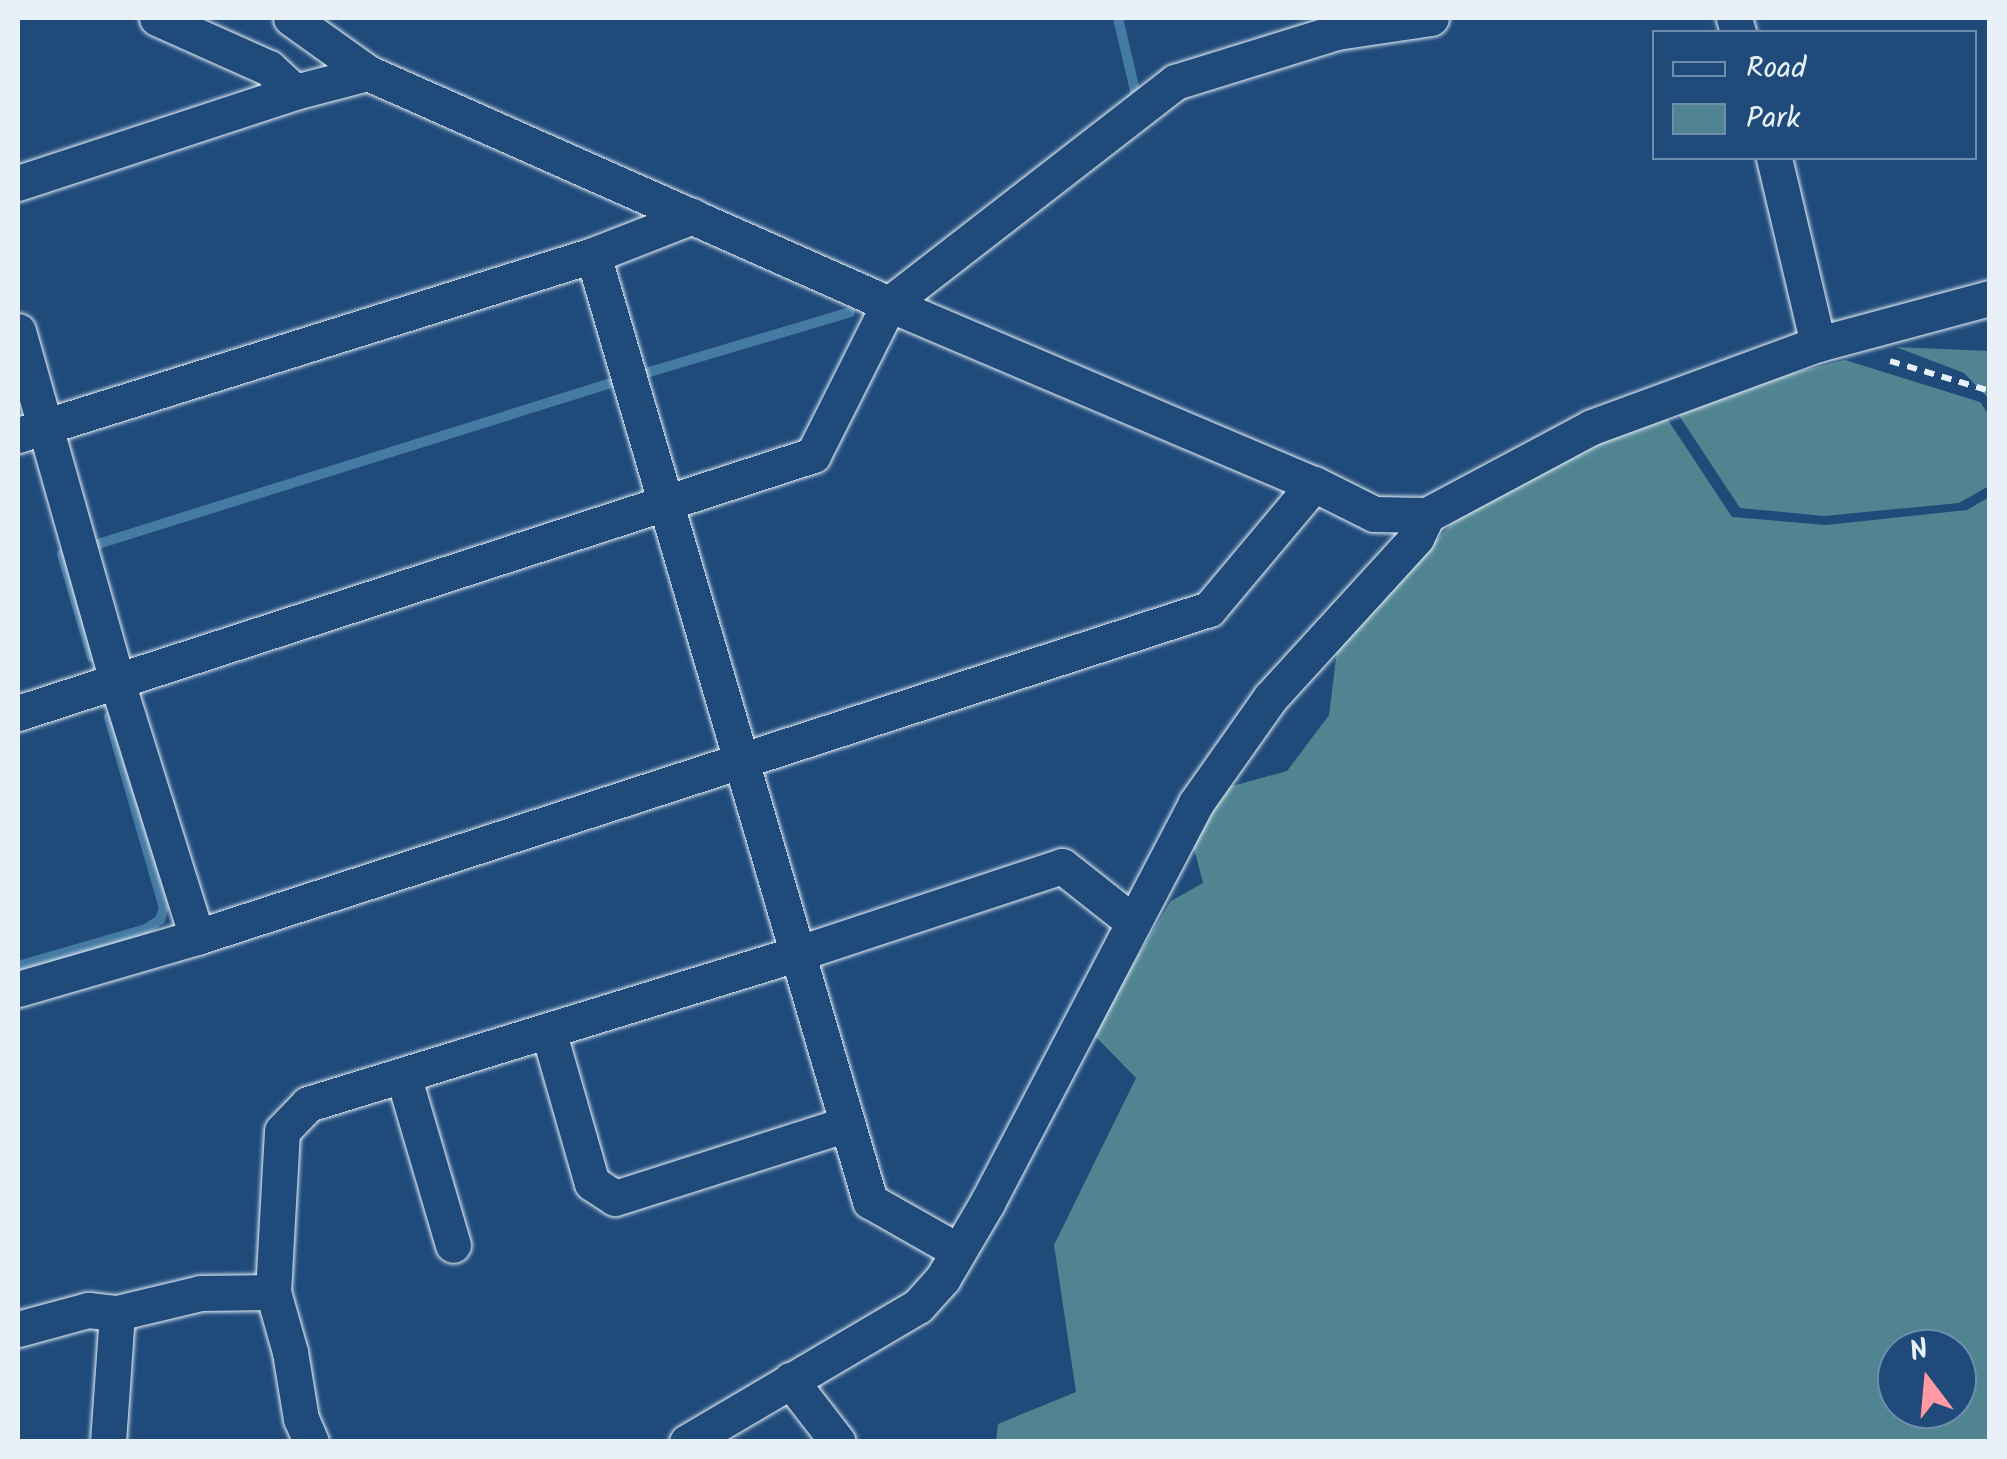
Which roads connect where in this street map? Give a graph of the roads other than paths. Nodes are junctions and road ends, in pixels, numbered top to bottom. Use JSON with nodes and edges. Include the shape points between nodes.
{"nodes":[{"id":1,"x":157,"y":18,"type":"edge"},
{"id":2,"x":291,"y":18,"type":"edge"},
{"id":3,"x":1432,"y":18,"type":"edge"},
{"id":4,"x":368,"y":74,"type":"junction"},
{"id":5,"x":295,"y":92,"type":"junction"},
{"id":6,"x":1774,"y":160,"type":"edge"},
{"id":7,"x":18,"y":183,"type":"edge"},
{"id":8,"x":693,"y":216,"type":"junction"},
{"id":9,"x":593,"y":255,"type":"junction"},
{"id":10,"x":1990,"y":298,"type":"edge"},
{"id":11,"x":888,"y":304,"type":"junction"},
{"id":12,"x":18,"y":331,"type":"edge"},
{"id":13,"x":1818,"y":344,"type":"junction"},
{"id":14,"x":32,"y":431,"type":"edge"},
{"id":15,"x":1314,"y":484,"type":"junction"},
{"id":16,"x":667,"y":504,"type":"junction"},
{"id":17,"x":1427,"y":515,"type":"junction"},
{"id":18,"x":118,"y":682,"type":"junction"},
{"id":19,"x":18,"y":713,"type":"edge"},
{"id":20,"x":743,"y":758,"type":"junction"},
{"id":21,"x":1133,"y":922,"type":"junction"},
{"id":22,"x":197,"y":937,"type":"junction"},
{"id":23,"x":796,"y":954,"type":"junction"},
{"id":24,"x":18,"y":989,"type":"edge"},
{"id":25,"x":548,"y":1030,"type":"junction"},
{"id":26,"x":403,"y":1075,"type":"junction"},
{"id":27,"x":847,"y":1124,"type":"junction"},
{"id":28,"x":453,"y":1245,"type":"dead end"},
{"id":29,"x":958,"y":1251,"type":"junction"},
{"id":30,"x":272,"y":1292,"type":"junction"},
{"id":31,"x":117,"y":1313,"type":"junction"},
{"id":32,"x":18,"y":1329,"type":"edge"},
{"id":33,"x":790,"y":1380,"type":"junction"},
{"id":34,"x":108,"y":1442,"type":"edge"},
{"id":35,"x":310,"y":1442,"type":"edge"},
{"id":36,"x":687,"y":1442,"type":"edge"},
{"id":37,"x":838,"y":1442,"type":"edge"}],
"edges":[{"from":1,"to":5,"type":"street","via":[[269,68]]},
{"from":2,"to":4,"type":"street"},
{"from":3,"to":11,"type":"street","via":[[1337,32],[1175,82]]},
{"from":4,"to":5,"type":"street"},
{"from":4,"to":8,"type":"street"},
{"from":5,"to":7,"type":"street"},
{"from":6,"to":13,"type":"street"},
{"from":8,"to":9,"type":"street"},
{"from":8,"to":11,"type":"street"},
{"from":9,"to":14,"type":"street"},
{"from":9,"to":16,"type":"street"},
{"from":10,"to":13,"type":"street"},
{"from":11,"to":15,"type":"street"},
{"from":11,"to":16,"type":"street","via":[[812,455]]},
{"from":12,"to":14,"type":"street"},
{"from":13,"to":17,"type":"street","via":[[1592,428]]},
{"from":14,"to":18,"type":"street"},
{"from":15,"to":17,"type":"street","via":[[1374,514]]},
{"from":15,"to":20,"type":"street","via":[[1209,609]]},
{"from":16,"to":18,"type":"street"},
{"from":16,"to":20,"type":"street"},
{"from":17,"to":21,"type":"street","via":[[1416,538],[1270,698],[1196,803]]},
{"from":18,"to":19,"type":"street"},
{"from":18,"to":22,"type":"street"},
{"from":20,"to":22,"type":"street"},
{"from":20,"to":23,"type":"street"},
{"from":21,"to":23,"type":"street","via":[[1062,866]]},
{"from":21,"to":29,"type":"street"},
{"from":22,"to":24,"type":"street"},
{"from":23,"to":25,"type":"street"},
{"from":23,"to":27,"type":"street"},
{"from":25,"to":26,"type":"street"},
{"from":25,"to":27,"type":"street","via":[[592,1183],[615,1198]]},
{"from":26,"to":28,"type":"street"},
{"from":26,"to":30,"type":"street","via":[[308,1104],[282,1131]]},
{"from":27,"to":29,"type":"street","via":[[870,1200]]},
{"from":29,"to":33,"type":"street","via":[[918,1306]]},
{"from":30,"to":31,"type":"street","via":[[200,1293]]},
{"from":30,"to":35,"type":"street"},
{"from":31,"to":32,"type":"street","via":[[88,1310]]},
{"from":31,"to":34,"type":"street"},
{"from":33,"to":36,"type":"street"},
{"from":33,"to":37,"type":"street"}]}
